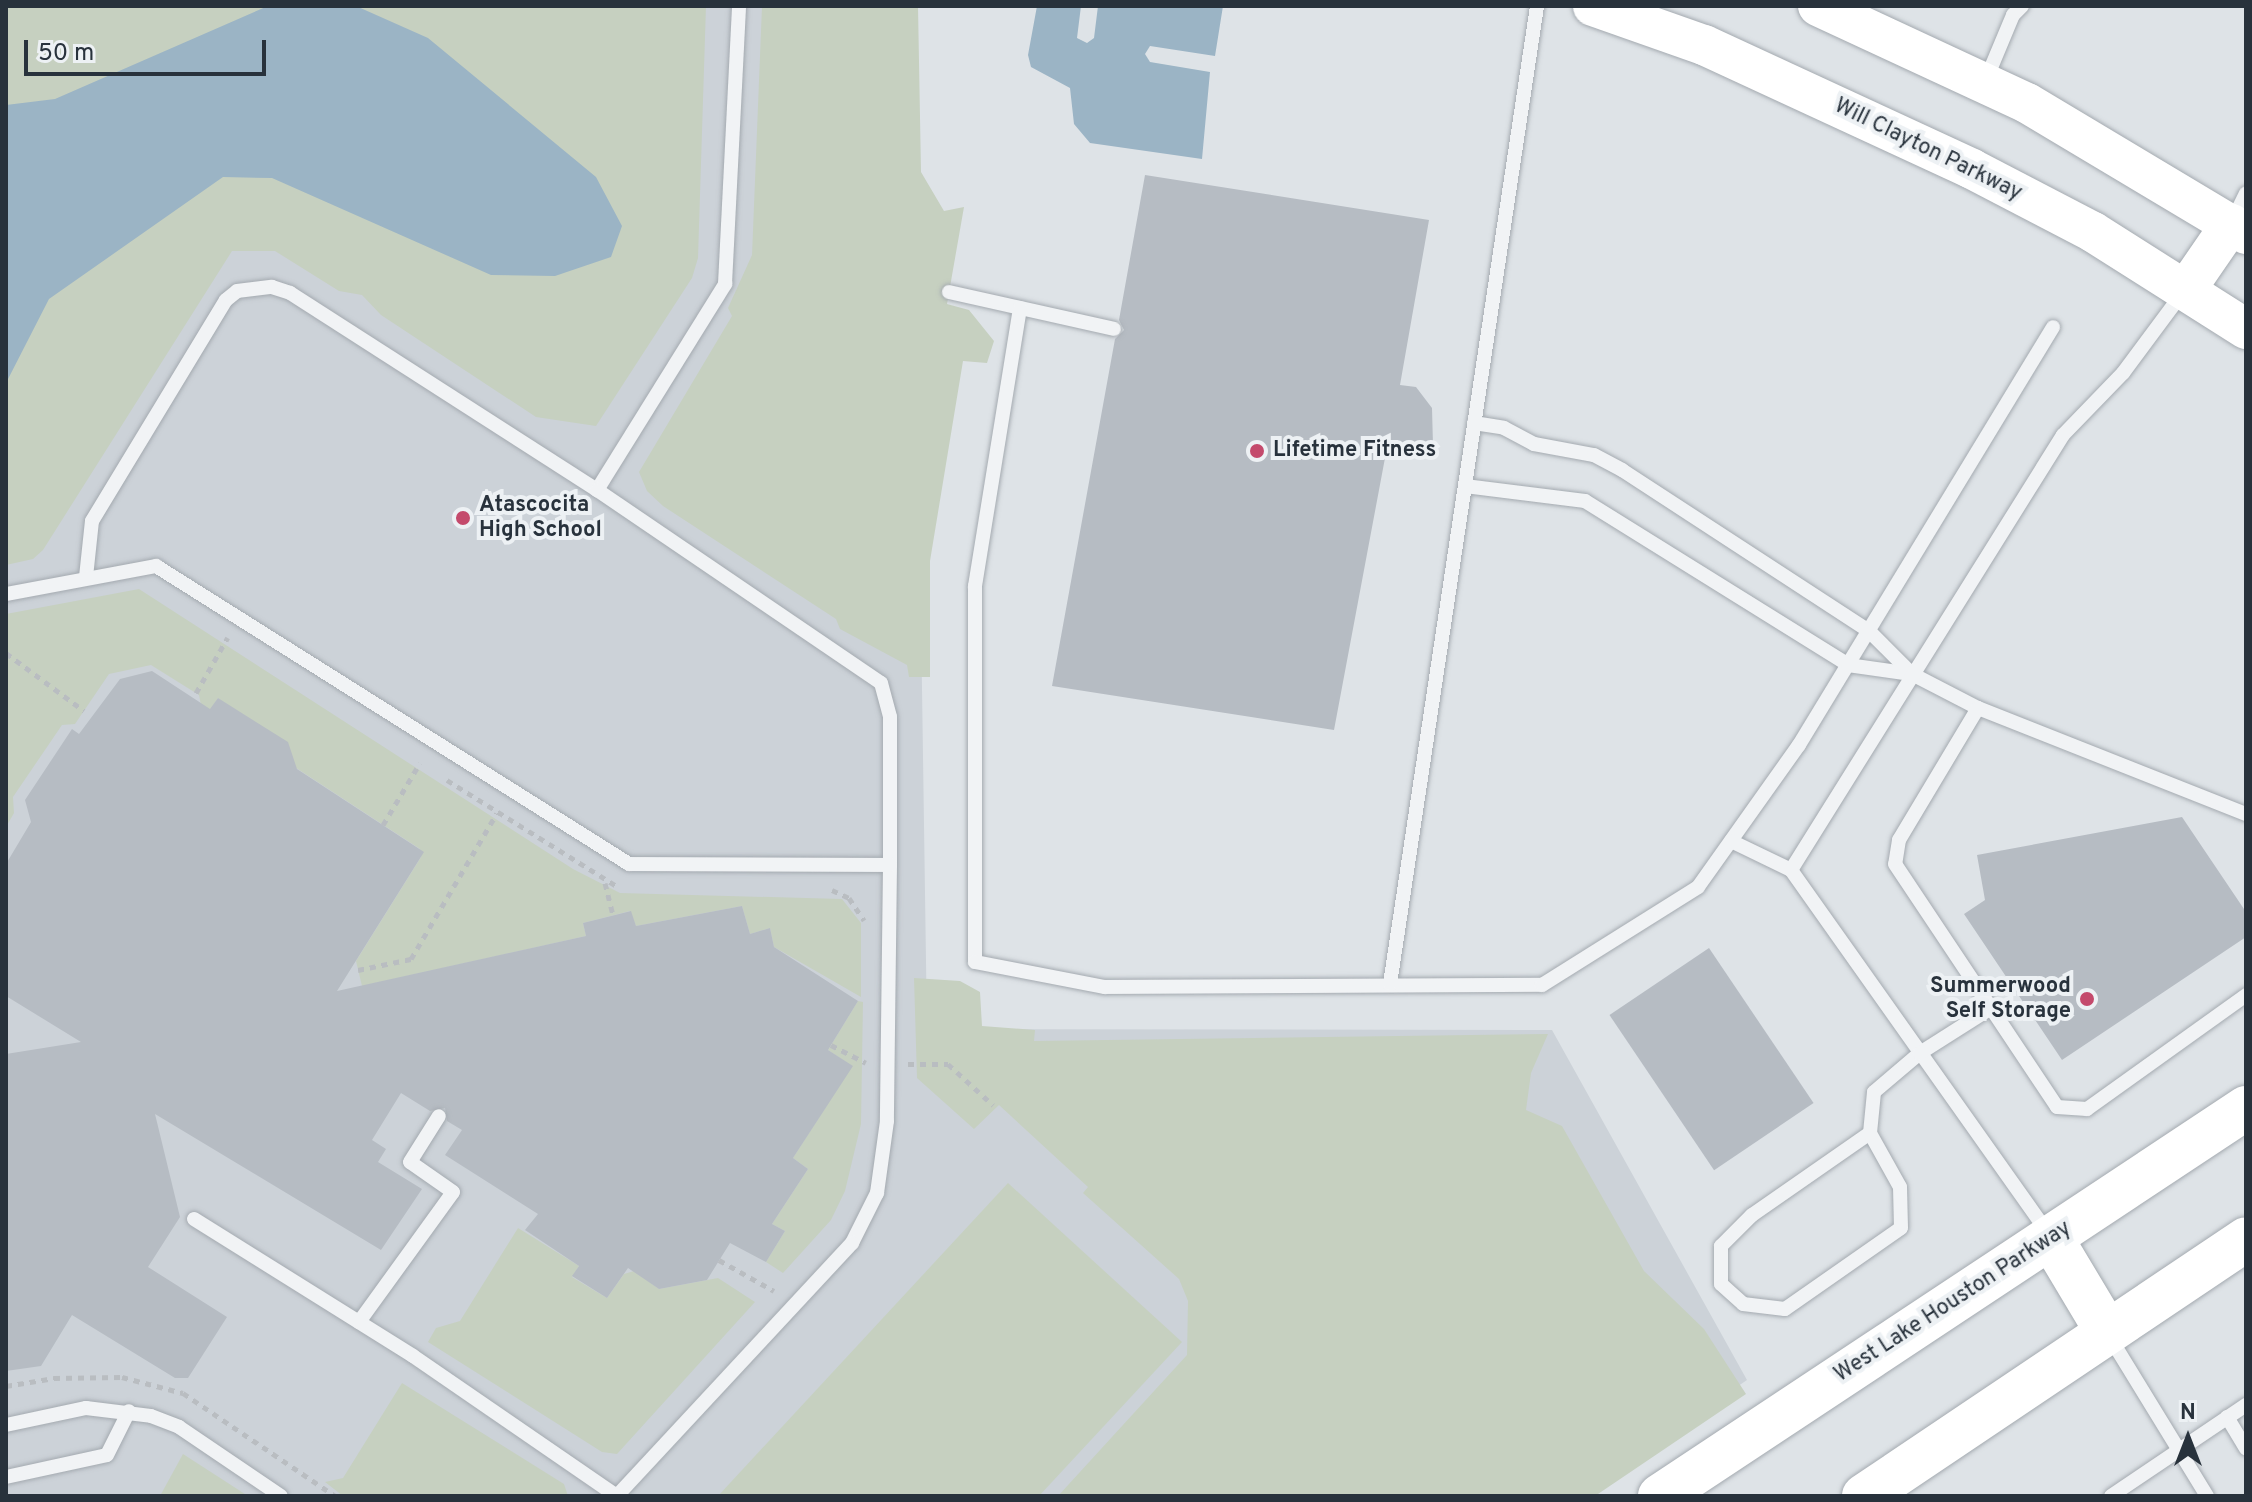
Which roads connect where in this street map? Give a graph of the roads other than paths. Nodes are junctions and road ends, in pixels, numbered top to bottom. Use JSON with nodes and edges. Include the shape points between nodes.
{"nodes":[{"id":1,"x":739,"y":6,"type":"edge"},
{"id":2,"x":1537,"y":6,"type":"edge"},
{"id":3,"x":1593,"y":6,"type":"edge"},
{"id":4,"x":1818,"y":6,"type":"edge"},
{"id":5,"x":2022,"y":6,"type":"edge"},
{"id":6,"x":1985,"y":82,"type":"junction"},
{"id":7,"x":2241,"y":217,"type":"edge"},
{"id":8,"x":2187,"y":288,"type":"junction"},
{"id":9,"x":949,"y":292,"type":"dead end"},
{"id":10,"x":1020,"y":308,"type":"junction"},
{"id":11,"x":2053,"y":327,"type":"dead end"},
{"id":12,"x":1114,"y":329,"type":"dead end"},
{"id":13,"x":2246,"y":329,"type":"edge"},
{"id":14,"x":1474,"y":423,"type":"junction"},
{"id":15,"x":1465,"y":486,"type":"junction"},
{"id":16,"x":597,"y":490,"type":"junction"},
{"id":17,"x":86,"y":577,"type":"junction"},
{"id":18,"x":6,"y":594,"type":"edge"},
{"id":19,"x":1869,"y":631,"type":"junction"},
{"id":20,"x":1848,"y":665,"type":"junction"},
{"id":21,"x":1912,"y":674,"type":"junction"},
{"id":22,"x":1978,"y":708,"type":"junction"},
{"id":23,"x":2246,"y":814,"type":"edge"},
{"id":24,"x":1731,"y":841,"type":"junction"},
{"id":25,"x":890,"y":865,"type":"junction"},
{"id":26,"x":1791,"y":870,"type":"junction"},
{"id":27,"x":1390,"y":984,"type":"junction"},
{"id":28,"x":2246,"y":995,"type":"edge"},
{"id":29,"x":1991,"y":1008,"type":"junction"},
{"id":30,"x":1920,"y":1053,"type":"junction"},
{"id":31,"x":2246,"y":1108,"type":"edge"},
{"id":32,"x":439,"y":1116,"type":"dead end"},
{"id":33,"x":1870,"y":1133,"type":"junction"},
{"id":34,"x":194,"y":1219,"type":"dead end"},
{"id":35,"x":2051,"y":1238,"type":"junction"},
{"id":36,"x":2246,"y":1239,"type":"edge"},
{"id":37,"x":359,"y":1322,"type":"junction"},
{"id":38,"x":2106,"y":1330,"type":"junction"},
{"id":39,"x":2246,"y":1405,"type":"edge"},
{"id":40,"x":129,"y":1411,"type":"junction"},
{"id":41,"x":2227,"y":1417,"type":"junction"},
{"id":42,"x":6,"y":1425,"type":"edge"},
{"id":43,"x":2178,"y":1448,"type":"junction"},
{"id":44,"x":2246,"y":1449,"type":"edge"},
{"id":45,"x":6,"y":1477,"type":"edge"},
{"id":46,"x":2129,"y":1491,"type":"edge"},
{"id":47,"x":281,"y":1496,"type":"edge"},
{"id":48,"x":617,"y":1496,"type":"edge"},
{"id":49,"x":1660,"y":1496,"type":"edge"},
{"id":50,"x":1864,"y":1496,"type":"edge"},
{"id":51,"x":2111,"y":1496,"type":"edge"},
{"id":52,"x":2207,"y":1496,"type":"edge"}],
"edges":[{"from":1,"to":16,"type":"lane","via":[[725,284]]},
{"from":2,"to":14,"type":"lane"},
{"from":3,"to":8,"type":"main road","name":"Will Clayton Parkway","via":[[1704,45],[1958,163]]},
{"from":4,"to":6,"type":"main road"},
{"from":5,"to":6,"type":"lane","via":[[2013,15]]},
{"from":6,"to":7,"type":"main road"},
{"from":7,"to":8,"type":"main road"},
{"from":8,"to":13,"type":"main road","name":"Will Clayton Parkway"},
{"from":8,"to":21,"type":"lane","via":[[2123,373],[2063,435]]},
{"from":9,"to":10,"type":"lane"},
{"from":10,"to":12,"type":"lane"},
{"from":10,"to":27,"type":"lane","via":[[975,586],[975,962],[1105,987]]},
{"from":11,"to":19,"type":"lane"},
{"from":14,"to":15,"type":"lane"},
{"from":14,"to":19,"type":"lane","via":[[1504,428],[1534,444],[1594,455]]},
{"from":15,"to":20,"type":"lane","via":[[1585,501]]},
{"from":15,"to":27,"type":"lane"},
{"from":16,"to":17,"type":"lane","via":[[290,293],[254,286],[226,300],[92,521]]},
{"from":16,"to":25,"type":"lane","via":[[881,683],[890,717]]},
{"from":17,"to":18,"type":"lane"},
{"from":17,"to":25,"type":"lane","via":[[156,566],[629,864]]},
{"from":19,"to":20,"type":"lane"},
{"from":19,"to":21,"type":"lane"},
{"from":20,"to":21,"type":"lane"},
{"from":20,"to":24,"type":"lane"},
{"from":21,"to":22,"type":"lane"},
{"from":21,"to":26,"type":"lane"},
{"from":22,"to":23,"type":"lane"},
{"from":22,"to":29,"type":"lane","via":[[1899,840],[1895,864]]},
{"from":24,"to":26,"type":"lane"},
{"from":24,"to":27,"type":"lane","via":[[1698,887],[1542,985]]},
{"from":25,"to":48,"type":"lane","via":[[884,1165],[873,1204],[852,1243]]},
{"from":26,"to":30,"type":"lane"},
{"from":28,"to":29,"type":"lane","via":[[2087,1109],[2057,1107]]},
{"from":29,"to":30,"type":"lane"},
{"from":30,"to":33,"type":"lane","via":[[1874,1092]]},
{"from":30,"to":35,"type":"lane"},
{"from":31,"to":35,"type":"main road","name":"West Lake Houston Parkway"},
{"from":32,"to":37,"type":"lane","via":[[410,1162],[453,1192]]},
{"from":33,"to":33,"type":"lane","via":[[1900,1187],[1901,1228],[1785,1309],[1743,1304],[1721,1284],[1721,1246],[1752,1215]]},
{"from":34,"to":37,"type":"lane"},
{"from":35,"to":38,"type":"main road"},
{"from":35,"to":49,"type":"main road","name":"West Lake Houston Parkway"},
{"from":36,"to":38,"type":"main road"},
{"from":37,"to":48,"type":"lane"},
{"from":38,"to":43,"type":"lane"},
{"from":38,"to":50,"type":"main road"},
{"from":39,"to":41,"type":"lane"},
{"from":40,"to":42,"type":"lane","via":[[86,1408]]},
{"from":40,"to":45,"type":"lane","via":[[107,1455]]},
{"from":40,"to":47,"type":"lane","via":[[179,1427]]},
{"from":41,"to":43,"type":"lane"},
{"from":41,"to":44,"type":"lane"},
{"from":43,"to":46,"type":"lane"},
{"from":43,"to":52,"type":"lane"},
{"from":46,"to":51,"type":"lane"}]}
